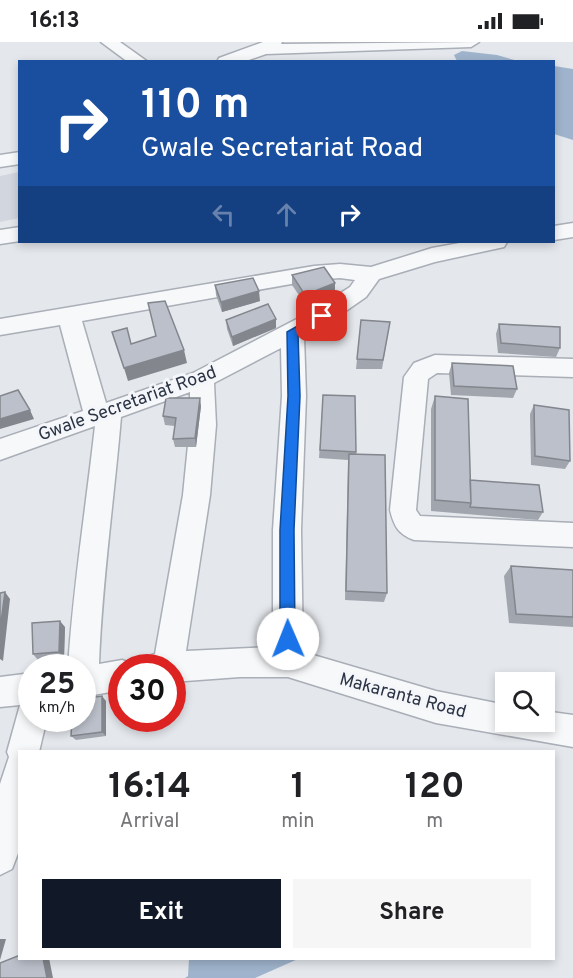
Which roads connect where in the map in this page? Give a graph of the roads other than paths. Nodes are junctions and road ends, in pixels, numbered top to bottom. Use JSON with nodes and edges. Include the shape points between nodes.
{"nodes":[{"id":1,"x":109,"y":42,"type":"edge"},
{"id":2,"x":471,"y":42,"type":"edge"},
{"id":3,"x":418,"y":44,"type":"junction"},
{"id":4,"x":269,"y":45,"type":"edge"},
{"id":5,"x":348,"y":54,"type":"edge"},
{"id":6,"x":137,"y":60,"type":"edge"},
{"id":7,"x":230,"y":60,"type":"edge"},
{"id":8,"x":425,"y":60,"type":"edge"},
{"id":9,"x":18,"y":158,"type":"edge"},
{"id":10,"x":0,"y":161,"type":"edge"},
{"id":11,"x":573,"y":230,"type":"edge"},
{"id":12,"x":555,"y":233,"type":"edge"},
{"id":13,"x":18,"y":234,"type":"edge"},
{"id":14,"x":0,"y":237,"type":"edge"},
{"id":15,"x":415,"y":243,"type":"edge"},
{"id":16,"x":487,"y":243,"type":"edge"},
{"id":17,"x":432,"y":255,"type":"junction"},
{"id":18,"x":371,"y":274,"type":"junction"},
{"id":19,"x":69,"y":315,"type":"junction"},
{"id":20,"x":0,"y":327,"type":"edge"},
{"id":21,"x":292,"y":332,"type":"junction"},
{"id":22,"x":573,"y":368,"type":"edge"},
{"id":23,"x":201,"y":379,"type":"junction"},
{"id":24,"x":103,"y":414,"type":"junction"},
{"id":25,"x":0,"y":450,"type":"edge"},
{"id":26,"x":573,"y":535,"type":"edge"},
{"id":27,"x":84,"y":654,"type":"edge"},
{"id":28,"x":166,"y":654,"type":"edge"},
{"id":29,"x":288,"y":662,"type":"junction"},
{"id":30,"x":186,"y":665,"type":"edge"},
{"id":31,"x":18,"y":690,"type":"edge"},
{"id":32,"x":0,"y":692,"type":"edge"},
{"id":33,"x":495,"y":719,"type":"edge"},
{"id":34,"x":555,"y":728,"type":"edge"},
{"id":35,"x":573,"y":731,"type":"edge"},
{"id":36,"x":28,"y":732,"type":"edge"},
{"id":37,"x":23,"y":750,"type":"edge"},
{"id":38,"x":18,"y":778,"type":"edge"},
{"id":39,"x":0,"y":857,"type":"edge"}],
"edges":[{"from":1,"to":6,"type":"street"},
{"from":2,"to":3,"type":"street"},
{"from":3,"to":5,"type":"street"},
{"from":3,"to":8,"type":"street"},
{"from":4,"to":5,"type":"street"},
{"from":4,"to":7,"type":"street"},
{"from":9,"to":10,"type":"street"},
{"from":11,"to":12,"type":"street"},
{"from":13,"to":14,"type":"street"},
{"from":15,"to":17,"type":"street"},
{"from":16,"to":17,"type":"street"},
{"from":17,"to":18,"type":"street"},
{"from":18,"to":19,"type":"street","via":[[340,270],[314,273]]},
{"from":18,"to":21,"type":"street","name":"Gwale Secretariat Road","via":[[358,292]]},
{"from":19,"to":20,"type":"street"},
{"from":19,"to":24,"type":"street"},
{"from":21,"to":23,"type":"street","name":"Gwale Secretariat Road"},
{"from":21,"to":29,"type":"street"},
{"from":22,"to":26,"type":"street","via":[[435,364],[422,369],[416,377],[403,510],[406,521],[414,528]]},
{"from":23,"to":24,"type":"street","name":"Gwale Secretariat Road"},
{"from":23,"to":28,"type":"street","via":[[205,400],[186,575]]},
{"from":24,"to":25,"type":"street","name":"Gwale Secretariat Road"},
{"from":24,"to":27,"type":"street","via":[[98,526],[87,600]]},
{"from":29,"to":30,"type":"street","name":"Makaranta Road"},
{"from":29,"to":33,"type":"street","name":"Makaranta Road","via":[[436,707]]},
{"from":31,"to":32,"type":"street"},
{"from":34,"to":35,"type":"street"},
{"from":36,"to":37,"type":"street"},
{"from":38,"to":39,"type":"street"}]}
